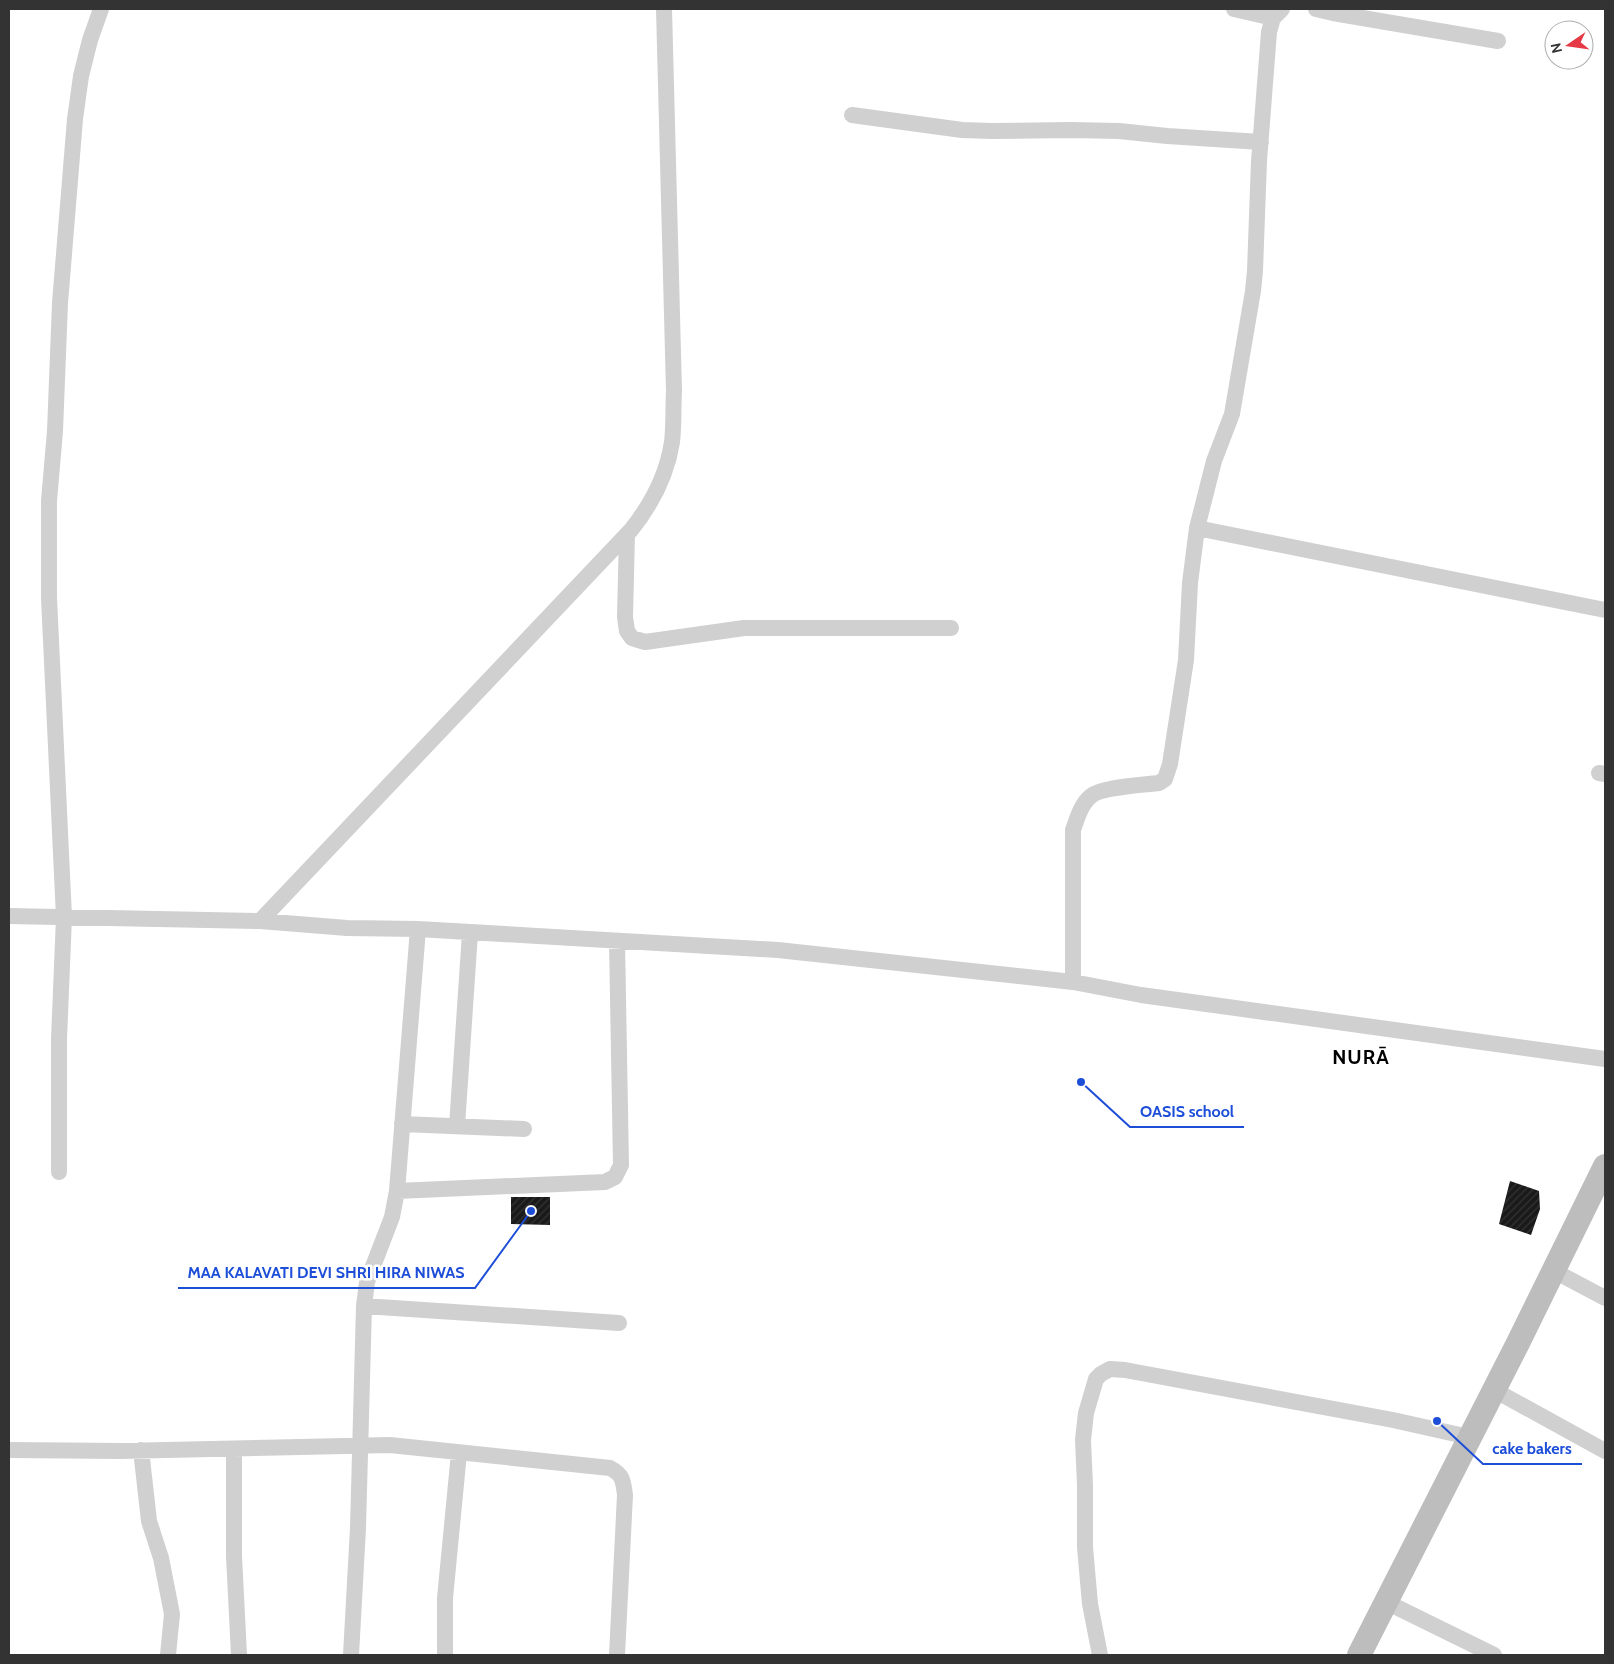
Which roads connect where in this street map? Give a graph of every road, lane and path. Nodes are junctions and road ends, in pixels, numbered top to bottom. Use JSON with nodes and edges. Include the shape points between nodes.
{"nodes":[{"id":1,"x":101,"y":9,"type":"edge"},
{"id":2,"x":664,"y":9,"type":"edge"},
{"id":3,"x":1234,"y":9,"type":"edge"},
{"id":4,"x":1316,"y":9,"type":"edge"},
{"id":5,"x":1278,"y":13,"type":"edge"},
{"id":6,"x":1498,"y":41,"type":"dead end"},
{"id":7,"x":852,"y":116,"type":"dead end"},
{"id":8,"x":1261,"y":142,"type":"junction"},
{"id":9,"x":1197,"y":528,"type":"junction"},
{"id":10,"x":627,"y":534,"type":"junction"},
{"id":11,"x":1605,"y":610,"type":"edge"},
{"id":12,"x":951,"y":628,"type":"dead end"},
{"id":13,"x":9,"y":916,"type":"edge"},
{"id":14,"x":64,"y":917,"type":"junction"},
{"id":15,"x":260,"y":922,"type":"junction"},
{"id":16,"x":418,"y":929,"type":"junction"},
{"id":17,"x":470,"y":933,"type":"junction"},
{"id":18,"x":618,"y":942,"type":"junction"},
{"id":19,"x":1073,"y":982,"type":"junction"},
{"id":20,"x":1605,"y":1059,"type":"edge"},
{"id":21,"x":402,"y":1124,"type":"junction"},
{"id":22,"x":456,"y":1126,"type":"junction"},
{"id":23,"x":524,"y":1129,"type":"dead end"},
{"id":24,"x":1605,"y":1166,"type":"edge"},
{"id":25,"x":59,"y":1172,"type":"dead end"},
{"id":26,"x":397,"y":1192,"type":"junction"},
{"id":27,"x":1554,"y":1271,"type":"junction"},
{"id":28,"x":1605,"y":1298,"type":"edge"},
{"id":29,"x":364,"y":1306,"type":"junction"},
{"id":30,"x":619,"y":1323,"type":"dead end"},
{"id":31,"x":1494,"y":1390,"type":"junction"},
{"id":32,"x":1469,"y":1437,"type":"junction"},
{"id":33,"x":361,"y":1446,"type":"junction"},
{"id":34,"x":234,"y":1449,"type":"junction"},
{"id":35,"x":9,"y":1450,"type":"edge"},
{"id":36,"x":141,"y":1450,"type":"junction"},
{"id":37,"x":1605,"y":1451,"type":"edge"},
{"id":38,"x":459,"y":1453,"type":"junction"},
{"id":39,"x":1386,"y":1602,"type":"junction"},
{"id":40,"x":168,"y":1655,"type":"edge"},
{"id":41,"x":239,"y":1655,"type":"edge"},
{"id":42,"x":352,"y":1655,"type":"edge"},
{"id":43,"x":445,"y":1655,"type":"edge"},
{"id":44,"x":618,"y":1655,"type":"edge"},
{"id":45,"x":1100,"y":1655,"type":"edge"},
{"id":46,"x":1359,"y":1655,"type":"edge"},
{"id":47,"x":1494,"y":1655,"type":"edge"}],
"edges":[{"from":1,"to":14,"type":"street","via":[[81,76],[75,119],[49,501],[49,598]]},
{"from":2,"to":10,"type":"street","via":[[674,391],[672,443],[662,480],[647,509]]},
{"from":3,"to":5,"type":"street"},
{"from":4,"to":6,"type":"street"},
{"from":5,"to":8,"type":"street","via":[[1269,32]]},
{"from":7,"to":8,"type":"street","via":[[991,132],[1119,131]]},
{"from":8,"to":9,"type":"street","via":[[1255,271],[1240,370],[1232,414],[1214,461]]},
{"from":9,"to":11,"type":"street"},
{"from":9,"to":19,"type":"street","via":[[1186,660],[1165,779],[1159,783],[1101,791],[1090,796],[1079,812],[1073,830]]},
{"from":10,"to":12,"type":"street","via":[[627,631],[632,638],[645,642],[744,628]]},
{"from":10,"to":15,"type":"street"},
{"from":13,"to":14,"type":"street"},
{"from":14,"to":15,"type":"street"},
{"from":14,"to":25,"type":"street","via":[[59,1039]]},
{"from":15,"to":16,"type":"street"},
{"from":16,"to":17,"type":"street"},
{"from":16,"to":21,"type":"street"},
{"from":17,"to":18,"type":"street"},
{"from":17,"to":22,"type":"street"},
{"from":18,"to":19,"type":"street","via":[[778,950]]},
{"from":18,"to":26,"type":"street","via":[[622,1165],[615,1177],[605,1182]]},
{"from":19,"to":20,"type":"street","via":[[1140,995]]},
{"from":21,"to":22,"type":"street"},
{"from":21,"to":26,"type":"street"},
{"from":22,"to":23,"type":"street"},
{"from":24,"to":27,"type":"main road"},
{"from":26,"to":29,"type":"street","via":[[392,1217],[367,1282]]},
{"from":27,"to":28,"type":"street"},
{"from":27,"to":31,"type":"main road"},
{"from":29,"to":30,"type":"street"},
{"from":29,"to":33,"type":"street"},
{"from":31,"to":32,"type":"main road"},
{"from":31,"to":37,"type":"street"},
{"from":32,"to":39,"type":"main road"},
{"from":32,"to":45,"type":"street","via":[[1125,1370],[1110,1369],[1101,1374],[1096,1379],[1086,1413],[1083,1440],[1085,1547],[1090,1604]]},
{"from":33,"to":34,"type":"street"},
{"from":33,"to":38,"type":"street","via":[[390,1445]]},
{"from":33,"to":42,"type":"street"},
{"from":34,"to":36,"type":"street"},
{"from":34,"to":41,"type":"street","via":[[234,1556]]},
{"from":35,"to":36,"type":"street"},
{"from":36,"to":40,"type":"street","via":[[149,1521],[161,1558],[172,1614]]},
{"from":38,"to":43,"type":"street","via":[[445,1598]]},
{"from":38,"to":44,"type":"street","via":[[610,1468],[619,1473],[625,1495]]},
{"from":39,"to":46,"type":"main road"},
{"from":39,"to":47,"type":"street"}]}
